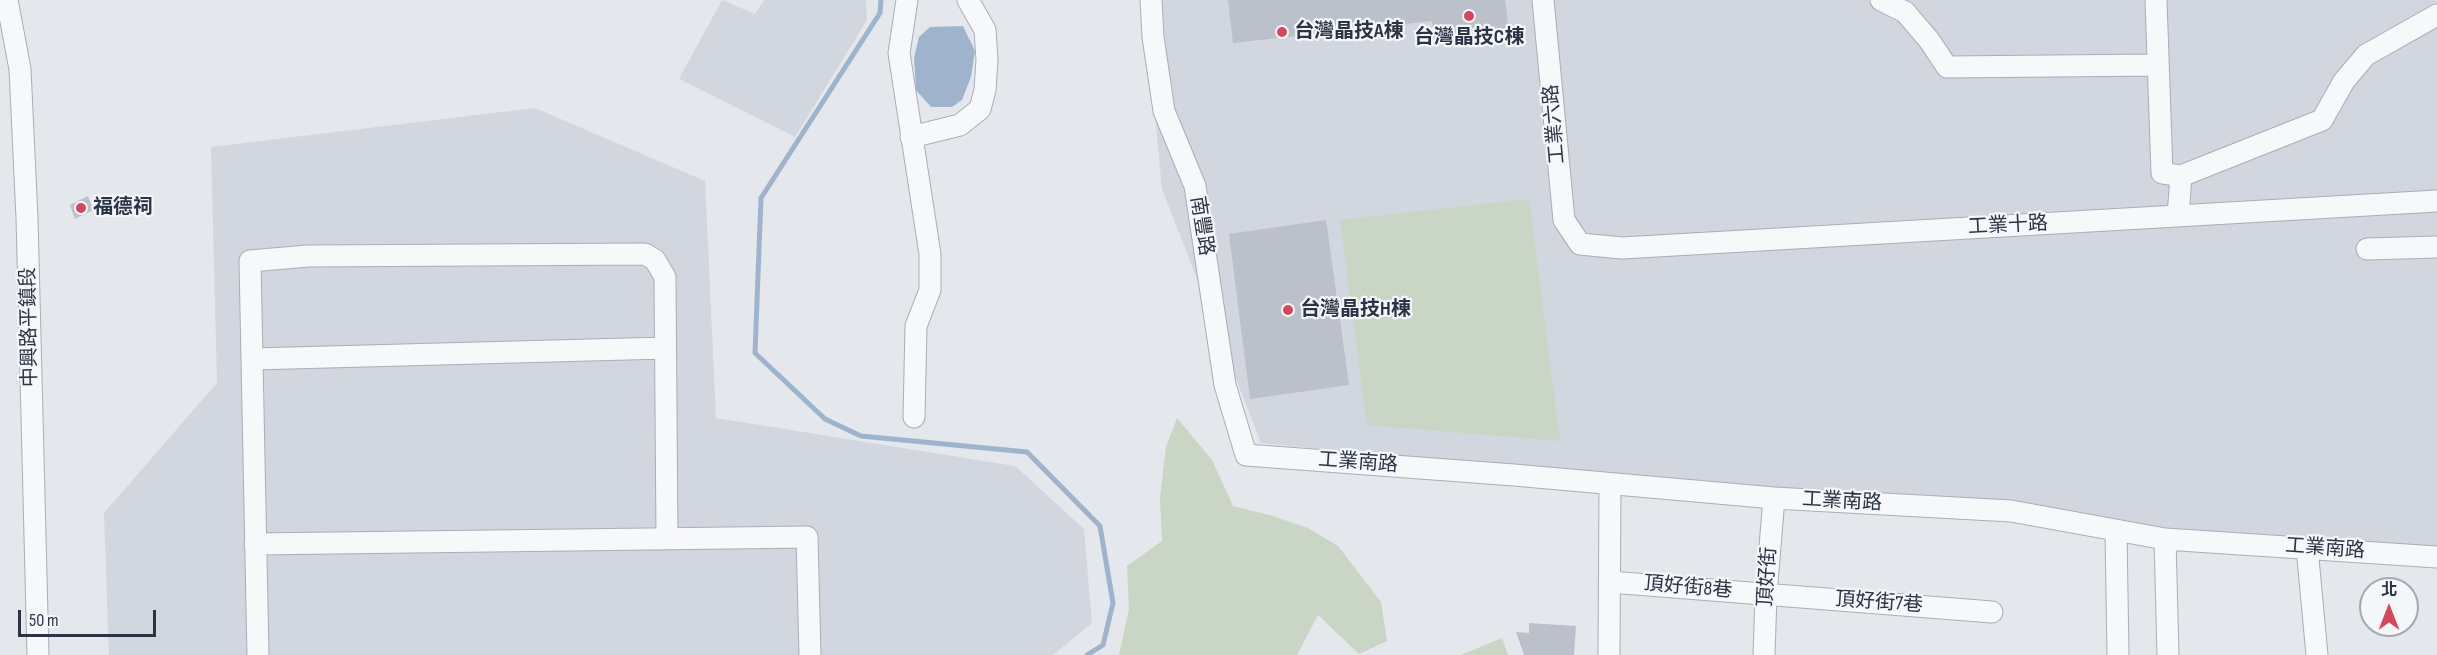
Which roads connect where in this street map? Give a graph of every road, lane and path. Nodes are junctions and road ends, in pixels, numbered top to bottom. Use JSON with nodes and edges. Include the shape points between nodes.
{"nodes":[{"id":1,"x":7,"y":0,"type":"edge"},
{"id":2,"x":907,"y":0,"type":"edge"},
{"id":3,"x":968,"y":0,"type":"edge"},
{"id":4,"x":1151,"y":0,"type":"edge"},
{"id":5,"x":1543,"y":0,"type":"edge"},
{"id":6,"x":1881,"y":0,"type":"edge"},
{"id":7,"x":2156,"y":0,"type":"edge"},
{"id":8,"x":2437,"y":15,"type":"edge"},
{"id":9,"x":2157,"y":65,"type":"junction"},
{"id":10,"x":910,"y":136,"type":"junction"},
{"id":11,"x":2181,"y":176,"type":"junction"},
{"id":12,"x":2437,"y":201,"type":"edge"},
{"id":13,"x":2178,"y":216,"type":"junction"},
{"id":14,"x":1580,"y":244,"type":"joint"},
{"id":15,"x":2437,"y":247,"type":"edge"},
{"id":16,"x":2367,"y":249,"type":"dead end"},
{"id":17,"x":665,"y":348,"type":"junction"},
{"id":18,"x":253,"y":359,"type":"junction"},
{"id":19,"x":914,"y":417,"type":"dead end"},
{"id":20,"x":1246,"y":455,"type":"joint"},
{"id":21,"x":1610,"y":484,"type":"junction"},
{"id":22,"x":1774,"y":498,"type":"junction"},
{"id":23,"x":2116,"y":531,"type":"junction"},
{"id":24,"x":667,"y":539,"type":"junction"},
{"id":25,"x":2164,"y":539,"type":"junction"},
{"id":26,"x":255,"y":544,"type":"junction"},
{"id":27,"x":2307,"y":548,"type":"junction"},
{"id":28,"x":2437,"y":557,"type":"edge"},
{"id":29,"x":1610,"y":582,"type":"junction"},
{"id":30,"x":1766,"y":595,"type":"junction"},
{"id":31,"x":1992,"y":612,"type":"dead end"},
{"id":32,"x":39,"y":655,"type":"edge"},
{"id":33,"x":258,"y":655,"type":"edge"},
{"id":34,"x":810,"y":655,"type":"edge"},
{"id":35,"x":1609,"y":655,"type":"edge"},
{"id":36,"x":1764,"y":655,"type":"edge"},
{"id":37,"x":2118,"y":655,"type":"edge"},
{"id":38,"x":2168,"y":655,"type":"edge"},
{"id":39,"x":2317,"y":655,"type":"edge"}],
"edges":[{"from":1,"to":32,"type":"street","name":"中興路平鎮段","via":[[20,69]]},
{"from":2,"to":10,"type":"street","via":[[899,53]]},
{"from":3,"to":10,"type":"street","via":[[985,30],[987,70],[980,109],[960,124]]},
{"from":4,"to":20,"type":"street","name":"南豐路","via":[[1164,111],[1196,186],[1225,385]]},
{"from":5,"to":14,"type":"street","name":"工業六路","via":[[1564,220]]},
{"from":6,"to":9,"type":"street","via":[[1905,12],[1947,68]]},
{"from":7,"to":9,"type":"street"},
{"from":8,"to":11,"type":"street","via":[[2366,56],[2344,81],[2322,120]]},
{"from":9,"to":11,"type":"street","via":[[2162,173]]},
{"from":10,"to":19,"type":"street","via":[[930,255],[930,290],[916,326]]},
{"from":11,"to":13,"type":"street"},
{"from":12,"to":13,"type":"street","name":"工業十路"},
{"from":13,"to":14,"type":"street","name":"工業十路","via":[[1622,248]]},
{"from":15,"to":16,"type":"street"},
{"from":17,"to":18,"type":"street"},
{"from":17,"to":18,"type":"street","via":[[664,277],[655,260],[645,254],[308,256],[250,261]]},
{"from":17,"to":24,"type":"street"},
{"from":18,"to":26,"type":"street"},
{"from":20,"to":21,"type":"street","name":"工業南路"},
{"from":21,"to":22,"type":"street","name":"工業南路"},
{"from":21,"to":29,"type":"street"},
{"from":22,"to":23,"type":"street","name":"工業南路","via":[[2011,511]]},
{"from":22,"to":30,"type":"street","name":"頂好街"},
{"from":23,"to":25,"type":"street","name":"工業南路"},
{"from":23,"to":37,"type":"street"},
{"from":24,"to":26,"type":"street"},
{"from":24,"to":34,"type":"street","via":[[807,537]]},
{"from":25,"to":27,"type":"street","name":"工業南路"},
{"from":25,"to":38,"type":"street"},
{"from":26,"to":33,"type":"street"},
{"from":27,"to":28,"type":"street","name":"工業南路"},
{"from":27,"to":39,"type":"street"},
{"from":29,"to":30,"type":"street","name":"頂好街8巷"},
{"from":29,"to":35,"type":"street"},
{"from":30,"to":31,"type":"street","name":"頂好街7巷"},
{"from":30,"to":36,"type":"street","name":"頂好街"}]}
